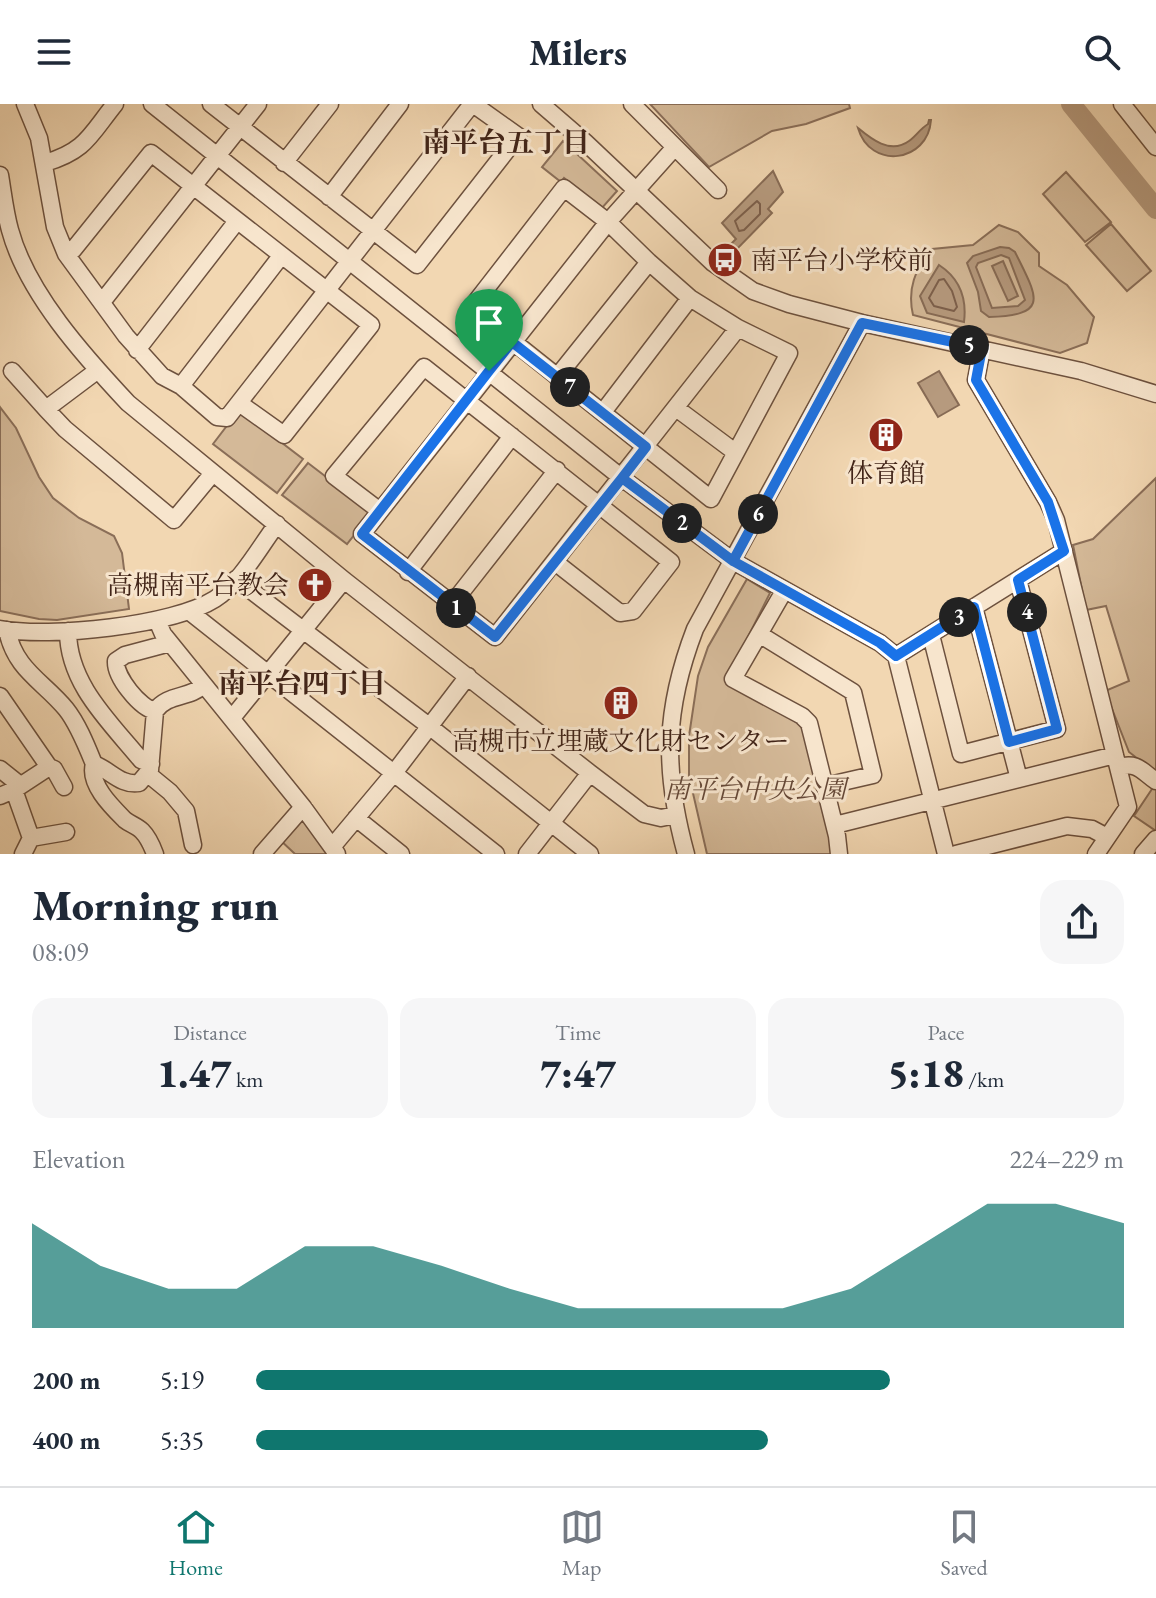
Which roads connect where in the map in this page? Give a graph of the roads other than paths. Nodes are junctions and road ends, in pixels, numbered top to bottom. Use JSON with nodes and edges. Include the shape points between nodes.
{"nodes":[{"id":1,"x":25,"y":104,"type":"edge"},
{"id":2,"x":152,"y":104,"type":"edge"},
{"id":3,"x":211,"y":104,"type":"edge"},
{"id":4,"x":258,"y":104,"type":"edge"},
{"id":5,"x":330,"y":104,"type":"edge"},
{"id":6,"x":400,"y":104,"type":"edge"},
{"id":7,"x":473,"y":104,"type":"edge"},
{"id":8,"x":541,"y":104,"type":"edge"},
{"id":9,"x":632,"y":104,"type":"edge"},
{"id":10,"x":1122,"y":104,"type":"edge"},
{"id":11,"x":106,"y":108,"type":"edge"},
{"id":12,"x":239,"y":128,"type":"junction"},
{"id":13,"x":675,"y":147,"type":"junction"},
{"id":14,"x":1156,"y":147,"type":"edge"},
{"id":15,"x":217,"y":157,"type":"junction"},
{"id":16,"x":45,"y":163,"type":"junction"},
{"id":17,"x":284,"y":163,"type":"junction"},
{"id":18,"x":1,"y":185,"type":"edge"},
{"id":19,"x":195,"y":186,"type":"junction"},
{"id":20,"x":635,"y":189,"type":"junction"},
{"id":21,"x":718,"y":190,"type":"dead end"},
{"id":22,"x":329,"y":197,"type":"junction"},
{"id":23,"x":237,"y":221,"type":"junction"},
{"id":24,"x":608,"y":222,"type":"junction"},
{"id":25,"x":372,"y":231,"type":"junction"},
{"id":26,"x":66,"y":254,"type":"junction"},
{"id":27,"x":281,"y":256,"type":"junction"},
{"id":28,"x":349,"y":260,"type":"junction"},
{"id":29,"x":649,"y":262,"type":"junction"},
{"id":30,"x":326,"y":290,"type":"junction"},
{"id":31,"x":690,"y":298,"type":"junction"},
{"id":32,"x":102,"y":302,"type":"junction"},
{"id":33,"x":862,"y":323,"type":"junction"},
{"id":34,"x":738,"y":328,"type":"junction"},
{"id":35,"x":512,"y":342,"type":"junction"},
{"id":36,"x":982,"y":348,"type":"junction"},
{"id":37,"x":137,"y":350,"type":"junction"},
{"id":38,"x":98,"y":370,"type":"junction"},
{"id":39,"x":12,"y":371,"type":"dead end"},
{"id":40,"x":489,"y":371,"type":"junction"},
{"id":41,"x":557,"y":377,"type":"junction"},
{"id":42,"x":181,"y":386,"type":"junction"},
{"id":43,"x":1156,"y":394,"type":"edge"},
{"id":44,"x":467,"y":401,"type":"junction"},
{"id":45,"x":239,"y":403,"type":"junction"},
{"id":46,"x":676,"y":408,"type":"junction"},
{"id":47,"x":46,"y":409,"type":"junction"},
{"id":48,"x":603,"y":412,"type":"junction"},
{"id":49,"x":512,"y":436,"type":"junction"},
{"id":50,"x":646,"y":447,"type":"junction"},
{"id":51,"x":735,"y":452,"type":"junction"},
{"id":52,"x":557,"y":470,"type":"junction"},
{"id":53,"x":213,"y":473,"type":"junction"},
{"id":54,"x":622,"y":478,"type":"junction"},
{"id":55,"x":600,"y":504,"type":"junction"},
{"id":56,"x":380,"y":511,"type":"junction"},
{"id":57,"x":277,"y":524,"type":"junction"},
{"id":58,"x":1064,"y":551,"type":"junction"},
{"id":59,"x":733,"y":561,"type":"junction"},
{"id":60,"x":555,"y":562,"type":"junction"},
{"id":61,"x":408,"y":572,"type":"junction"},
{"id":62,"x":236,"y":579,"type":"junction"},
{"id":63,"x":344,"y":580,"type":"junction"},
{"id":64,"x":1018,"y":580,"type":"junction"},
{"id":65,"x":784,"y":591,"type":"junction"},
{"id":66,"x":452,"y":604,"type":"junction"},
{"id":67,"x":974,"y":607,"type":"junction"},
{"id":68,"x":190,"y":612,"type":"junction"},
{"id":69,"x":157,"y":620,"type":"junction"},
{"id":70,"x":3,"y":629,"type":"edge"},
{"id":71,"x":304,"y":630,"type":"junction"},
{"id":72,"x":68,"y":631,"type":"junction"},
{"id":73,"x":759,"y":634,"type":"junction"},
{"id":74,"x":931,"y":635,"type":"junction"},
{"id":75,"x":170,"y":643,"type":"junction"},
{"id":76,"x":896,"y":656,"type":"junction"},
{"id":77,"x":268,"y":676,"type":"junction"},
{"id":78,"x":468,"y":676,"type":"junction"},
{"id":79,"x":204,"y":685,"type":"junction"},
{"id":80,"x":0,"y":696,"type":"edge"},
{"id":81,"x":155,"y":711,"type":"junction"},
{"id":82,"x":232,"y":718,"type":"junction"},
{"id":83,"x":429,"y":726,"type":"junction"},
{"id":84,"x":1009,"y":742,"type":"junction"},
{"id":85,"x":1117,"y":761,"type":"junction"},
{"id":86,"x":94,"y":764,"type":"junction"},
{"id":87,"x":49,"y":767,"type":"junction"},
{"id":88,"x":0,"y":769,"type":"edge"},
{"id":89,"x":150,"y":769,"type":"junction"},
{"id":90,"x":394,"y":773,"type":"junction"},
{"id":91,"x":590,"y":773,"type":"junction"},
{"id":92,"x":1019,"y":779,"type":"junction"},
{"id":93,"x":1156,"y":781,"type":"edge"},
{"id":94,"x":825,"y":786,"type":"junction"},
{"id":95,"x":64,"y":787,"type":"dead end"},
{"id":96,"x":11,"y":790,"type":"edge"},
{"id":97,"x":933,"y":801,"type":"junction"},
{"id":98,"x":303,"y":807,"type":"junction"},
{"id":99,"x":676,"y":815,"type":"junction"},
{"id":100,"x":356,"y":818,"type":"junction"},
{"id":101,"x":551,"y":823,"type":"junction"},
{"id":102,"x":835,"y":825,"type":"junction"},
{"id":103,"x":66,"y":832,"type":"dead end"},
{"id":104,"x":1107,"y":837,"type":"junction"},
{"id":105,"x":196,"y":844,"type":"dead end"},
{"id":106,"x":29,"y":849,"type":"edge"},
{"id":107,"x":334,"y":850,"type":"edge"},
{"id":108,"x":155,"y":854,"type":"edge"},
{"id":109,"x":262,"y":854,"type":"edge"},
{"id":110,"x":401,"y":854,"type":"edge"},
{"id":111,"x":496,"y":854,"type":"edge"},
{"id":112,"x":527,"y":854,"type":"edge"},
{"id":113,"x":590,"y":854,"type":"edge"},
{"id":114,"x":686,"y":854,"type":"edge"},
{"id":115,"x":839,"y":854,"type":"edge"},
{"id":116,"x":946,"y":854,"type":"edge"},
{"id":117,"x":956,"y":854,"type":"edge"},
{"id":118,"x":1096,"y":854,"type":"edge"}],
"edges":[{"from":1,"to":16,"type":"street"},
{"from":2,"to":15,"type":"street"},
{"from":3,"to":12,"type":"street"},
{"from":4,"to":12,"type":"street"},
{"from":5,"to":17,"type":"street"},
{"from":6,"to":22,"type":"street"},
{"from":7,"to":25,"type":"street"},
{"from":7,"to":25,"type":"street","via":[[518,136],[417,265]]},
{"from":8,"to":20,"type":"street"},
{"from":9,"to":13,"type":"street"},
{"from":10,"to":14,"type":"street"},
{"from":11,"to":16,"type":"street","via":[[81,148]]},
{"from":12,"to":15,"type":"street"},
{"from":12,"to":17,"type":"street"},
{"from":13,"to":20,"type":"street"},
{"from":13,"to":21,"type":"street"},
{"from":15,"to":19,"type":"street"},
{"from":15,"to":28,"type":"street"},
{"from":16,"to":26,"type":"street","via":[[55,227]]},
{"from":17,"to":22,"type":"street"},
{"from":18,"to":38,"type":"street","via":[[9,229],[33,284]]},
{"from":19,"to":23,"type":"street"},
{"from":19,"to":26,"type":"street","via":[[151,153]]},
{"from":19,"to":32,"type":"street"},
{"from":20,"to":24,"type":"street"},
{"from":20,"to":33,"type":"street","via":[[713,263],[753,291]]},
{"from":22,"to":25,"type":"street"},
{"from":23,"to":27,"type":"street"},
{"from":23,"to":37,"type":"street"},
{"from":24,"to":29,"type":"street"},
{"from":24,"to":35,"type":"street"},
{"from":24,"to":35,"type":"street","via":[[564,188],[471,308]]},
{"from":25,"to":28,"type":"street"},
{"from":26,"to":32,"type":"street"},
{"from":27,"to":30,"type":"street"},
{"from":27,"to":42,"type":"street"},
{"from":28,"to":30,"type":"street"},
{"from":28,"to":40,"type":"street"},
{"from":29,"to":31,"type":"street"},
{"from":29,"to":41,"type":"street"},
{"from":30,"to":45,"type":"street"},
{"from":30,"to":45,"type":"street","via":[[371,325],[284,435]]},
{"from":31,"to":34,"type":"street"},
{"from":31,"to":48,"type":"street"},
{"from":32,"to":37,"type":"street"},
{"from":33,"to":36,"type":"street"},
{"from":33,"to":59,"type":"street"},
{"from":34,"to":46,"type":"street"},
{"from":34,"to":51,"type":"street","via":[[789,353]]},
{"from":35,"to":40,"type":"street"},
{"from":35,"to":41,"type":"street"},
{"from":36,"to":43,"type":"street"},
{"from":36,"to":58,"type":"street","via":[[976,380],[1048,502]]},
{"from":37,"to":42,"type":"street","via":[[162,376]]},
{"from":38,"to":47,"type":"street"},
{"from":38,"to":53,"type":"street","via":[[128,403]]},
{"from":39,"to":47,"type":"street"},
{"from":40,"to":44,"type":"street"},
{"from":40,"to":54,"type":"street"},
{"from":41,"to":48,"type":"street"},
{"from":42,"to":45,"type":"street","via":[[217,417],[227,418]]},
{"from":44,"to":49,"type":"street"},
{"from":44,"to":56,"type":"street"},
{"from":44,"to":56,"type":"street","via":[[424,367],[334,476]]},
{"from":46,"to":50,"type":"street"},
{"from":46,"to":51,"type":"street"},
{"from":47,"to":53,"type":"street","via":[[174,520]]},
{"from":48,"to":50,"type":"street"},
{"from":49,"to":52,"type":"street"},
{"from":49,"to":61,"type":"street"},
{"from":50,"to":51,"type":"street","via":[[711,499]]},
{"from":50,"to":54,"type":"street"},
{"from":52,"to":55,"type":"street"},
{"from":52,"to":66,"type":"street"},
{"from":53,"to":57,"type":"street"},
{"from":54,"to":55,"type":"street"},
{"from":54,"to":59,"type":"street"},
{"from":55,"to":60,"type":"street"},
{"from":55,"to":60,"type":"street","via":[[671,562],[633,611],[620,613]]},
{"from":56,"to":61,"type":"street","via":[[362,534]]},
{"from":57,"to":62,"type":"street"},
{"from":57,"to":63,"type":"street"},
{"from":58,"to":64,"type":"street"},
{"from":58,"to":85,"type":"street"},
{"from":59,"to":65,"type":"street"},
{"from":59,"to":99,"type":"street","via":[[681,666],[670,721]]},
{"from":60,"to":66,"type":"street","via":[[495,637]]},
{"from":61,"to":66,"type":"street"},
{"from":62,"to":68,"type":"street","via":[[217,598]]},
{"from":62,"to":71,"type":"street"},
{"from":63,"to":71,"type":"street"},
{"from":63,"to":78,"type":"street"},
{"from":64,"to":67,"type":"street"},
{"from":64,"to":84,"type":"street","via":[[1057,729]]},
{"from":65,"to":73,"type":"street"},
{"from":65,"to":76,"type":"street"},
{"from":67,"to":74,"type":"street"},
{"from":67,"to":84,"type":"street"},
{"from":68,"to":69,"type":"street"},
{"from":68,"to":77,"type":"street"},
{"from":69,"to":72,"type":"street"},
{"from":69,"to":75,"type":"street"},
{"from":70,"to":72,"type":"street"},
{"from":70,"to":86,"type":"street","via":[[30,675],[69,712]]},
{"from":71,"to":77,"type":"street"},
{"from":71,"to":83,"type":"street"},
{"from":72,"to":89,"type":"street","via":[[78,679]]},
{"from":73,"to":94,"type":"street","via":[[733,679],[809,723]]},
{"from":73,"to":94,"type":"street","via":[[853,692],[873,775]]},
{"from":74,"to":76,"type":"street"},
{"from":74,"to":84,"type":"street","via":[[961,754]]},
{"from":75,"to":79,"type":"street"},
{"from":75,"to":81,"type":"street","via":[[116,661],[116,670],[144,707]]},
{"from":76,"to":97,"type":"street"},
{"from":77,"to":82,"type":"street"},
{"from":77,"to":90,"type":"street"},
{"from":78,"to":83,"type":"street"},
{"from":78,"to":91,"type":"street"},
{"from":79,"to":81,"type":"street","via":[[171,697]]},
{"from":79,"to":82,"type":"street"},
{"from":80,"to":87,"type":"street"},
{"from":81,"to":89,"type":"street"},
{"from":82,"to":98,"type":"street"},
{"from":83,"to":90,"type":"street"},
{"from":83,"to":101,"type":"street"},
{"from":84,"to":92,"type":"street"},
{"from":85,"to":92,"type":"street"},
{"from":85,"to":93,"type":"street","via":[[1141,767]]},
{"from":85,"to":104,"type":"street","via":[[1128,807]]},
{"from":86,"to":89,"type":"street","via":[[131,784],[139,783]]},
{"from":86,"to":108,"type":"street","via":[[96,784],[126,821],[141,830]]},
{"from":87,"to":95,"type":"street"},
{"from":87,"to":96,"type":"street"},
{"from":88,"to":96,"type":"street"},
{"from":89,"to":105,"type":"street","via":[[186,811]]},
{"from":90,"to":100,"type":"street"},
{"from":90,"to":111,"type":"street"},
{"from":91,"to":99,"type":"street","via":[[644,814]]},
{"from":91,"to":101,"type":"street"},
{"from":92,"to":97,"type":"street"},
{"from":94,"to":102,"type":"street"},
{"from":96,"to":106,"type":"street"},
{"from":97,"to":102,"type":"street"},
{"from":97,"to":116,"type":"street"},
{"from":98,"to":107,"type":"street"},
{"from":98,"to":109,"type":"street"},
{"from":99,"to":114,"type":"street"},
{"from":100,"to":107,"type":"street"},
{"from":100,"to":110,"type":"street"},
{"from":101,"to":112,"type":"street"},
{"from":101,"to":113,"type":"street"},
{"from":102,"to":115,"type":"street"},
{"from":103,"to":106,"type":"street"},
{"from":104,"to":117,"type":"street","via":[[1067,826]]},
{"from":104,"to":118,"type":"street"}]}
